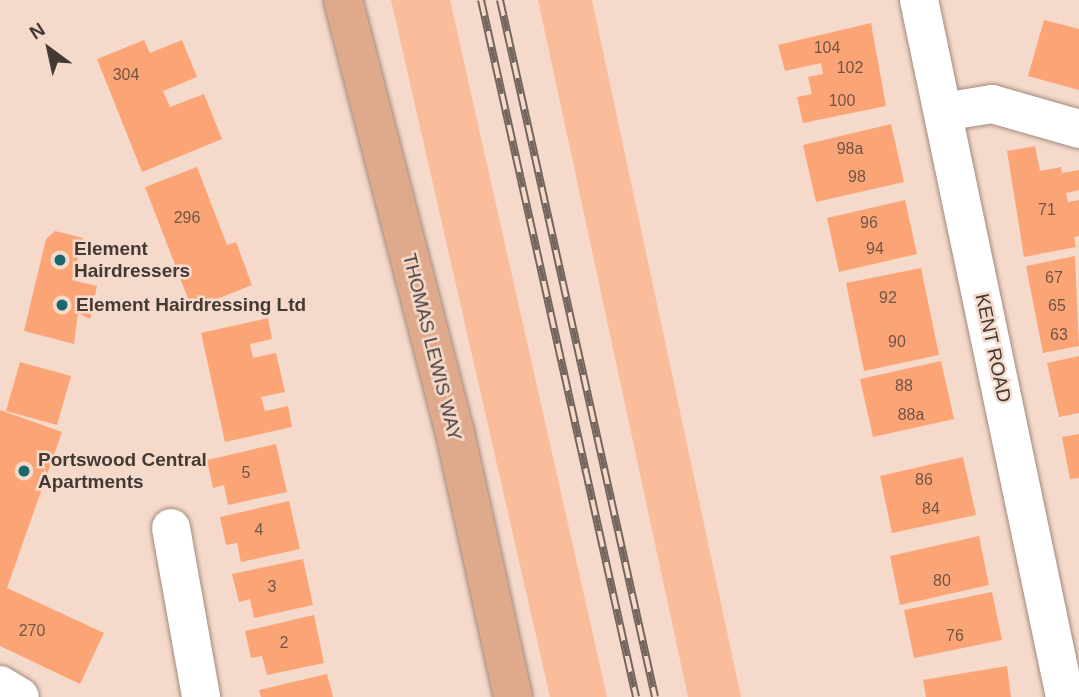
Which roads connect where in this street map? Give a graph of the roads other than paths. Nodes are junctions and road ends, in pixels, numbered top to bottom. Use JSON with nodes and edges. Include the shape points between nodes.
{"nodes":[{"id":1,"x":343,"y":0,"type":"edge"},
{"id":2,"x":919,"y":0,"type":"edge"},
{"id":3,"x":943,"y":112,"type":"junction"},
{"id":4,"x":1079,"y":130,"type":"edge"},
{"id":5,"x":170,"y":528,"type":"dead end"},
{"id":6,"x":0,"y":685,"type":"edge"},
{"id":7,"x":20,"y":697,"type":"edge"},
{"id":8,"x":201,"y":697,"type":"edge"},
{"id":9,"x":513,"y":697,"type":"edge"},
{"id":10,"x":1065,"y":697,"type":"edge"}],
"edges":[{"from":1,"to":9,"type":"main road","name":"THOMAS LEWIS WAY","via":[[455,433]]},
{"from":2,"to":3,"type":"street","name":"KENT ROAD"},
{"from":3,"to":4,"type":"street","via":[[992,104]]},
{"from":3,"to":10,"type":"street","name":"KENT ROAD"},
{"from":5,"to":8,"type":"street","via":[[162,569]]},
{"from":6,"to":7,"type":"street"}]}
